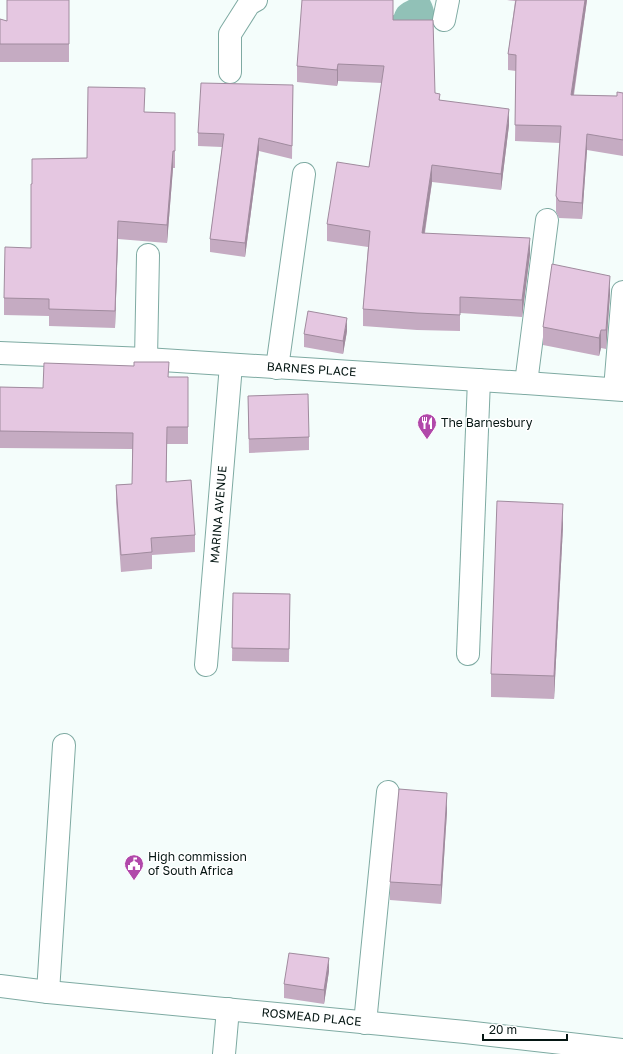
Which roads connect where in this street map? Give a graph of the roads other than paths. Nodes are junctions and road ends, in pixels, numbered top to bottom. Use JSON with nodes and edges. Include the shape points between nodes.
{"nodes":[{"id":1,"x":256,"y":0,"type":"edge"},
{"id":2,"x":230,"y":72,"type":"dead end"},
{"id":3,"x":304,"y":174,"type":"dead end"},
{"id":4,"x":547,"y":220,"type":"dead end"},
{"id":5,"x":148,"y":255,"type":"dead end"},
{"id":6,"x":623,"y":292,"type":"edge"},
{"id":7,"x":0,"y":353,"type":"edge"},
{"id":8,"x":146,"y":359,"type":"junction"},
{"id":9,"x":231,"y":365,"type":"junction"},
{"id":10,"x":277,"y":368,"type":"junction"},
{"id":11,"x":479,"y":380,"type":"junction"},
{"id":12,"x":526,"y":383,"type":"junction"},
{"id":13,"x":619,"y":389,"type":"edge"},
{"id":14,"x":468,"y":654,"type":"dead end"},
{"id":15,"x":206,"y":664,"type":"dead end"},
{"id":16,"x":64,"y":745,"type":"dead end"},
{"id":17,"x":388,"y":792,"type":"dead end"},
{"id":18,"x":0,"y":986,"type":"edge"},
{"id":19,"x":48,"y":992,"type":"junction"},
{"id":20,"x":228,"y":1009,"type":"junction"},
{"id":21,"x":365,"y":1022,"type":"junction"},
{"id":22,"x":623,"y":1050,"type":"edge"},
{"id":23,"x":224,"y":1054,"type":"edge"}],
"edges":[{"from":1,"to":2,"type":"street","via":[[249,4],[230,34]]},
{"from":3,"to":10,"type":"street"},
{"from":4,"to":12,"type":"street"},
{"from":5,"to":8,"type":"street"},
{"from":6,"to":13,"type":"street"},
{"from":7,"to":8,"type":"street","name":"BARNES PLACE"},
{"from":8,"to":9,"type":"street","name":"BARNES PLACE"},
{"from":9,"to":10,"type":"street","name":"BARNES PLACE"},
{"from":9,"to":15,"type":"street","name":"MARINA AVENUE"},
{"from":10,"to":11,"type":"street","name":"BARNES PLACE"},
{"from":11,"to":12,"type":"street","name":"BARNES PLACE"},
{"from":11,"to":14,"type":"street"},
{"from":12,"to":13,"type":"street","name":"BARNES PLACE"},
{"from":16,"to":19,"type":"street"},
{"from":17,"to":21,"type":"street"},
{"from":18,"to":19,"type":"street","name":"ROSMEAD PLACE"},
{"from":19,"to":20,"type":"street","name":"ROSMEAD PLACE"},
{"from":20,"to":21,"type":"street","name":"ROSMEAD PLACE"},
{"from":20,"to":23,"type":"street"},
{"from":21,"to":22,"type":"street","name":"ROSMEAD PLACE"}]}
